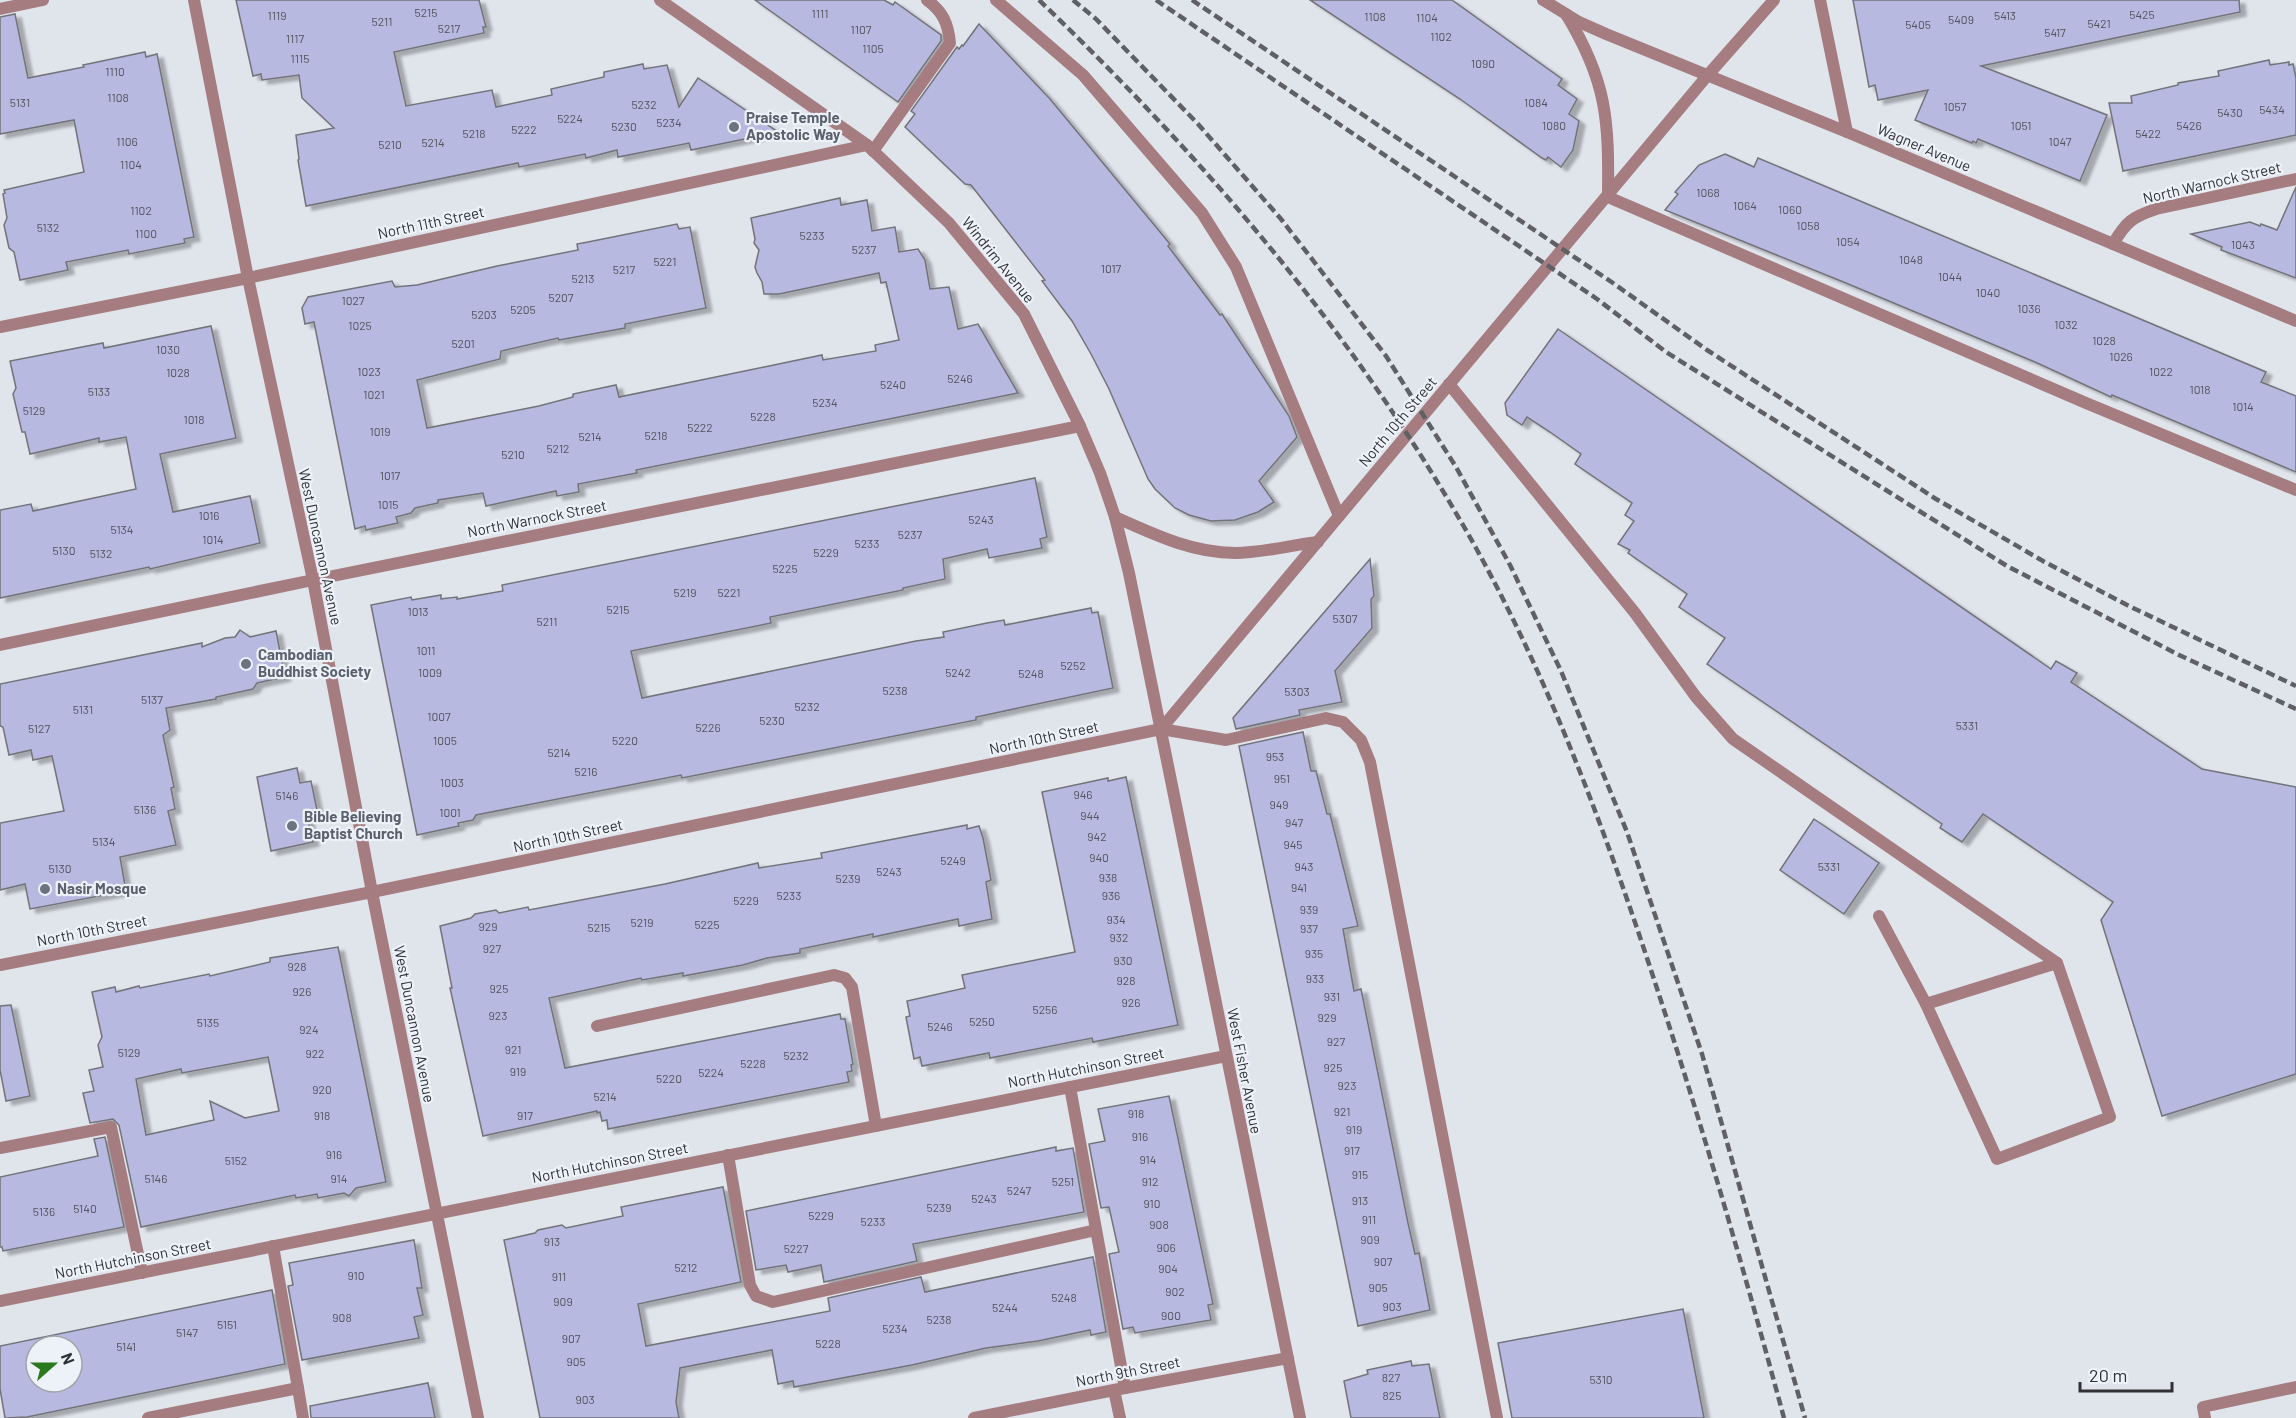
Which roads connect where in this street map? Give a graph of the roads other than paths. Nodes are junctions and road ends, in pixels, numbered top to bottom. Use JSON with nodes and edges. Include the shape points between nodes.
{"nodes":[{"id":1,"x":43,"y":0,"type":"edge"},
{"id":2,"x":194,"y":0,"type":"edge"},
{"id":3,"x":660,"y":0,"type":"edge"},
{"id":4,"x":927,"y":0,"type":"edge"},
{"id":5,"x":996,"y":0,"type":"edge"},
{"id":6,"x":1774,"y":0,"type":"edge"},
{"id":7,"x":1820,"y":0,"type":"edge"},
{"id":8,"x":1550,"y":1,"type":"edge"},
{"id":9,"x":0,"y":9,"type":"edge"},
{"id":10,"x":1566,"y":14,"type":"junction"},
{"id":11,"x":1707,"y":76,"type":"junction"},
{"id":12,"x":1847,"y":132,"type":"junction"},
{"id":13,"x":870,"y":148,"type":"junction"},
{"id":14,"x":2296,"y":179,"type":"edge"},
{"id":15,"x":1608,"y":196,"type":"junction"},
{"id":16,"x":2113,"y":244,"type":"junction"},
{"id":17,"x":248,"y":278,"type":"junction"},
{"id":18,"x":2296,"y":321,"type":"edge"},
{"id":19,"x":0,"y":327,"type":"edge"},
{"id":20,"x":1449,"y":384,"type":"junction"},
{"id":21,"x":1080,"y":426,"type":"junction"},
{"id":22,"x":2296,"y":490,"type":"edge"},
{"id":23,"x":1339,"y":516,"type":"junction"},
{"id":24,"x":1115,"y":518,"type":"junction"},
{"id":25,"x":1317,"y":542,"type":"junction"},
{"id":26,"x":313,"y":580,"type":"junction"},
{"id":27,"x":0,"y":645,"type":"edge"},
{"id":28,"x":1161,"y":729,"type":"junction"},
{"id":29,"x":372,"y":892,"type":"junction"},
{"id":30,"x":1879,"y":916,"type":"dead end"},
{"id":31,"x":2057,"y":963,"type":"junction"},
{"id":32,"x":0,"y":964,"type":"edge"},
{"id":33,"x":1926,"y":1004,"type":"junction"},
{"id":34,"x":597,"y":1026,"type":"dead end"},
{"id":35,"x":1226,"y":1056,"type":"junction"},
{"id":36,"x":1070,"y":1087,"type":"junction"},
{"id":37,"x":876,"y":1125,"type":"junction"},
{"id":38,"x":0,"y":1148,"type":"edge"},
{"id":39,"x":728,"y":1155,"type":"junction"},
{"id":40,"x":437,"y":1213,"type":"junction"},
{"id":41,"x":1096,"y":1230,"type":"junction"},
{"id":42,"x":273,"y":1246,"type":"junction"},
{"id":43,"x":142,"y":1273,"type":"junction"},
{"id":44,"x":0,"y":1301,"type":"edge"},
{"id":45,"x":1288,"y":1358,"type":"junction"},
{"id":46,"x":2296,"y":1387,"type":"edge"},
{"id":47,"x":298,"y":1388,"type":"junction"},
{"id":48,"x":1120,"y":1389,"type":"junction"},
{"id":49,"x":148,"y":1418,"type":"edge"},
{"id":50,"x":303,"y":1418,"type":"edge"},
{"id":51,"x":478,"y":1418,"type":"edge"},
{"id":52,"x":974,"y":1418,"type":"edge"},
{"id":53,"x":1120,"y":1418,"type":"edge"},
{"id":54,"x":1300,"y":1418,"type":"edge"},
{"id":55,"x":1497,"y":1418,"type":"edge"},
{"id":56,"x":2205,"y":1418,"type":"edge"}],
"edges":[{"from":1,"to":9,"type":"street"},
{"from":2,"to":17,"type":"street","name":"West Duncannon Avenue"},
{"from":3,"to":13,"type":"street","name":"Windrim Avenue"},
{"from":4,"to":13,"type":"street","via":[[945,17],[950,43]]},
{"from":5,"to":23,"type":"street","via":[[1083,75],[1202,213],[1236,267]]},
{"from":6,"to":11,"type":"street","name":"North 10th Street"},
{"from":7,"to":12,"type":"street"},
{"from":8,"to":10,"type":"street","name":"Wagner Avenue"},
{"from":10,"to":11,"type":"street","name":"Wagner Avenue"},
{"from":10,"to":15,"type":"street","via":[[1589,57],[1604,98]]},
{"from":11,"to":12,"type":"street","name":"Wagner Avenue"},
{"from":11,"to":15,"type":"street","name":"North 10th Street"},
{"from":12,"to":16,"type":"street","name":"Wagner Avenue"},
{"from":13,"to":17,"type":"street","name":"North 11th Street"},
{"from":13,"to":21,"type":"street","name":"Windrim Avenue","via":[[949,223],[1024,314]]},
{"from":14,"to":16,"type":"street","name":"North Warnock Street","via":[[2136,215],[2124,225]]},
{"from":15,"to":20,"type":"street","name":"North 10th Street"},
{"from":15,"to":22,"type":"street"},
{"from":16,"to":18,"type":"street","name":"Wagner Avenue"},
{"from":17,"to":19,"type":"street","name":"North 11th Street"},
{"from":17,"to":26,"type":"street","name":"West Duncannon Avenue"},
{"from":20,"to":23,"type":"street","name":"North 10th Street"},
{"from":20,"to":31,"type":"street","via":[[1733,739]]},
{"from":21,"to":24,"type":"street","name":"Windrim Avenue"},
{"from":21,"to":26,"type":"street","name":"North Warnock Street"},
{"from":23,"to":25,"type":"street","name":"North 10th Street"},
{"from":24,"to":25,"type":"street","via":[[1195,549],[1235,553]]},
{"from":24,"to":28,"type":"street","name":"Windrim Avenue"},
{"from":25,"to":28,"type":"street","name":"North 10th Street"},
{"from":26,"to":27,"type":"street","name":"North Warnock Street"},
{"from":26,"to":29,"type":"street","name":"West Duncannon Avenue"},
{"from":28,"to":29,"type":"street","name":"North 10th Street"},
{"from":28,"to":35,"type":"street","name":"West Fisher Avenue"},
{"from":28,"to":55,"type":"street","via":[[1226,740],[1326,718],[1343,723],[1361,740],[1370,762]]},
{"from":29,"to":32,"type":"street","name":"North 10th Street"},
{"from":29,"to":40,"type":"street","name":"West Duncannon Avenue"},
{"from":30,"to":33,"type":"street"},
{"from":31,"to":33,"type":"street"},
{"from":31,"to":33,"type":"street","via":[[2110,1117],[1997,1159]]},
{"from":34,"to":37,"type":"street","via":[[834,975],[845,978],[852,987]]},
{"from":35,"to":36,"type":"street","name":"North Hutchinson Street"},
{"from":35,"to":45,"type":"street","name":"West Fisher Avenue"},
{"from":36,"to":37,"type":"street","name":"North Hutchinson Street"},
{"from":36,"to":41,"type":"street"},
{"from":37,"to":39,"type":"street","name":"North Hutchinson Street"},
{"from":38,"to":43,"type":"street","via":[[111,1127]]},
{"from":39,"to":40,"type":"street","name":"North Hutchinson Street"},
{"from":39,"to":41,"type":"street","via":[[750,1285],[756,1296],[773,1302]]},
{"from":40,"to":42,"type":"street","name":"North Hutchinson Street"},
{"from":40,"to":51,"type":"street","name":"West Duncannon Avenue"},
{"from":41,"to":48,"type":"street"},
{"from":42,"to":43,"type":"street","name":"North Hutchinson Street"},
{"from":42,"to":47,"type":"street"},
{"from":43,"to":44,"type":"street","name":"North Hutchinson Street"},
{"from":45,"to":48,"type":"street","name":"North 9th Street"},
{"from":45,"to":54,"type":"street","name":"West Fisher Avenue"},
{"from":46,"to":56,"type":"street","via":[[2203,1407]]},
{"from":47,"to":49,"type":"street"},
{"from":47,"to":50,"type":"street"},
{"from":48,"to":52,"type":"street","name":"North 9th Street"},
{"from":48,"to":53,"type":"street"}]}
